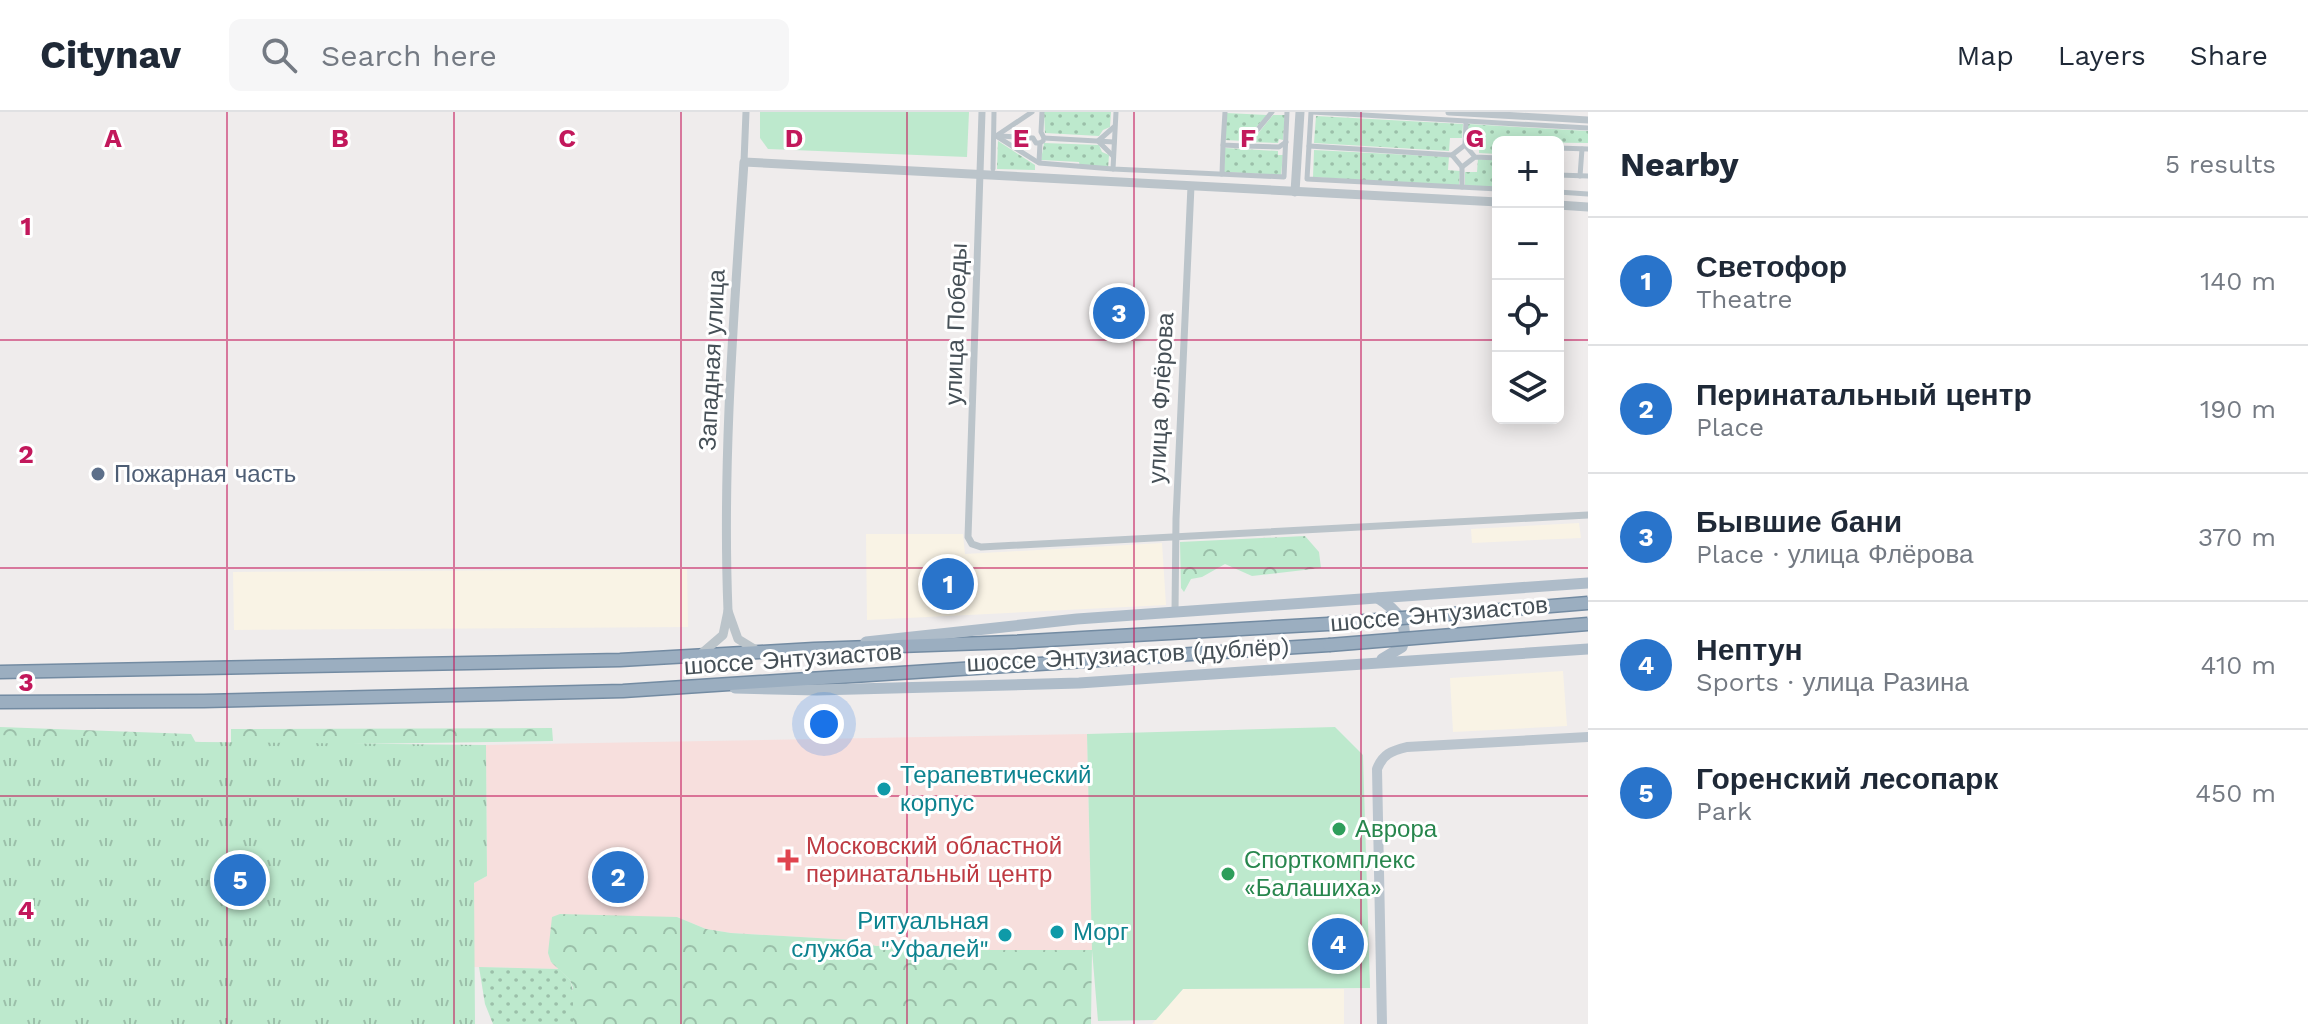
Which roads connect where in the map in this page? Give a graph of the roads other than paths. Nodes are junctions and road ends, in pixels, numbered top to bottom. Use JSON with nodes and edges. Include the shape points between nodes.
{"nodes":[{"id":1,"x":746,"y":112,"type":"edge"},
{"id":2,"x":982,"y":112,"type":"edge"},
{"id":3,"x":994,"y":112,"type":"edge"},
{"id":4,"x":1032,"y":112,"type":"edge"},
{"id":5,"x":1042,"y":112,"type":"edge"},
{"id":6,"x":1116,"y":112,"type":"edge"},
{"id":7,"x":1225,"y":112,"type":"edge"},
{"id":8,"x":1272,"y":112,"type":"edge"},
{"id":9,"x":1287,"y":112,"type":"edge"},
{"id":10,"x":1300,"y":112,"type":"edge"},
{"id":11,"x":1312,"y":112,"type":"edge"},
{"id":12,"x":1449,"y":112,"type":"edge"},
{"id":13,"x":1588,"y":120,"type":"edge"},
{"id":14,"x":1466,"y":122,"type":"junction"},
{"id":15,"x":1115,"y":126,"type":"junction"},
{"id":16,"x":1588,"y":128,"type":"edge"},
{"id":17,"x":995,"y":136,"type":"junction"},
{"id":18,"x":1041,"y":138,"type":"junction"},
{"id":19,"x":1098,"y":141,"type":"junction"},
{"id":20,"x":1114,"y":142,"type":"junction"},
{"id":21,"x":1286,"y":142,"type":"junction"},
{"id":22,"x":1223,"y":145,"type":"junction"},
{"id":23,"x":1465,"y":145,"type":"junction"},
{"id":24,"x":1244,"y":146,"type":"junction"},
{"id":25,"x":1309,"y":146,"type":"junction"},
{"id":26,"x":1279,"y":147,"type":"junction"},
{"id":27,"x":1564,"y":148,"type":"edge"},
{"id":28,"x":1585,"y":149,"type":"edge"},
{"id":29,"x":1285,"y":153,"type":"junction"},
{"id":30,"x":1452,"y":155,"type":"junction"},
{"id":31,"x":1113,"y":157,"type":"junction"},
{"id":32,"x":1475,"y":157,"type":"junction"},
{"id":33,"x":1492,"y":158,"type":"edge"},
{"id":34,"x":744,"y":162,"type":"junction"},
{"id":35,"x":1039,"y":163,"type":"junction"},
{"id":36,"x":1462,"y":167,"type":"junction"},
{"id":37,"x":993,"y":169,"type":"dead end"},
{"id":38,"x":1113,"y":169,"type":"junction"},
{"id":39,"x":981,"y":174,"type":"junction"},
{"id":40,"x":1222,"y":174,"type":"junction"},
{"id":41,"x":1564,"y":175,"type":"edge"},
{"id":42,"x":1580,"y":176,"type":"junction"},
{"id":43,"x":1588,"y":176,"type":"edge"},
{"id":44,"x":1191,"y":186,"type":"junction"},
{"id":45,"x":1462,"y":187,"type":"junction"},
{"id":46,"x":1492,"y":189,"type":"edge"},
{"id":47,"x":1295,"y":192,"type":"junction"},
{"id":48,"x":1564,"y":192,"type":"edge"},
{"id":49,"x":1588,"y":194,"type":"edge"},
{"id":50,"x":1492,"y":202,"type":"edge"},
{"id":51,"x":1564,"y":205,"type":"edge"},
{"id":52,"x":1588,"y":207,"type":"edge"},
{"id":53,"x":1588,"y":515,"type":"edge"},
{"id":54,"x":1175,"y":536,"type":"junction"},
{"id":55,"x":1588,"y":583,"type":"edge"},
{"id":56,"x":1378,"y":598,"type":"junction"},
{"id":57,"x":1588,"y":603,"type":"edge"},
{"id":58,"x":728,"y":611,"type":"junction"},
{"id":59,"x":1175,"y":612,"type":"junction"},
{"id":60,"x":1588,"y":624,"type":"edge"},
{"id":61,"x":814,"y":649,"type":"junction"},
{"id":62,"x":1588,"y":649,"type":"edge"},
{"id":63,"x":763,"y":652,"type":"junction"},
{"id":64,"x":698,"y":656,"type":"junction"},
{"id":65,"x":1374,"y":662,"type":"junction"},
{"id":66,"x":0,"y":672,"type":"edge"},
{"id":67,"x":719,"y":687,"type":"junction"},
{"id":68,"x":0,"y":702,"type":"edge"},
{"id":69,"x":1588,"y":737,"type":"edge"},
{"id":70,"x":1382,"y":1024,"type":"edge"}],
"edges":[{"from":1,"to":34,"type":"street","name":"Западная улица"},
{"from":2,"to":39,"type":"street","name":"улица Победы"},
{"from":3,"to":17,"type":"street"},
{"from":4,"to":17,"type":"street"},
{"from":5,"to":18,"type":"street"},
{"from":6,"to":15,"type":"street"},
{"from":7,"to":22,"type":"street"},
{"from":8,"to":24,"type":"street"},
{"from":9,"to":21,"type":"street"},
{"from":10,"to":47,"type":"street"},
{"from":11,"to":14,"type":"street"},
{"from":11,"to":25,"type":"street"},
{"from":12,"to":13,"type":"street"},
{"from":14,"to":16,"type":"street"},
{"from":14,"to":23,"type":"street"},
{"from":15,"to":19,"type":"street"},
{"from":15,"to":20,"type":"street"},
{"from":17,"to":18,"type":"street","via":[[1033,138],[1036,143]]},
{"from":17,"to":35,"type":"street"},
{"from":17,"to":37,"type":"street"},
{"from":18,"to":19,"type":"street"},
{"from":18,"to":35,"type":"street"},
{"from":19,"to":20,"type":"street"},
{"from":19,"to":31,"type":"street"},
{"from":20,"to":31,"type":"street"},
{"from":21,"to":26,"type":"street"},
{"from":21,"to":29,"type":"street"},
{"from":22,"to":24,"type":"street"},
{"from":22,"to":40,"type":"street"},
{"from":23,"to":30,"type":"street"},
{"from":23,"to":32,"type":"street"},
{"from":24,"to":26,"type":"street"},
{"from":25,"to":30,"type":"street"},
{"from":25,"to":45,"type":"street","via":[[1307,179]]},
{"from":26,"to":29,"type":"street"},
{"from":27,"to":28,"type":"street"},
{"from":28,"to":42,"type":"street"},
{"from":29,"to":40,"type":"street","via":[[1284,177]]},
{"from":30,"to":36,"type":"street"},
{"from":31,"to":38,"type":"street"},
{"from":32,"to":33,"type":"street"},
{"from":32,"to":36,"type":"street"},
{"from":34,"to":39,"type":"street"},
{"from":34,"to":58,"type":"street","name":"Западная улица","via":[[724,522]]},
{"from":35,"to":38,"type":"street"},
{"from":36,"to":45,"type":"street"},
{"from":38,"to":40,"type":"street"},
{"from":39,"to":44,"type":"street"},
{"from":39,"to":54,"type":"street","name":"улица Победы","via":[[968,537],[981,547]]},
{"from":41,"to":42,"type":"street"},
{"from":42,"to":43,"type":"street"},
{"from":44,"to":47,"type":"street"},
{"from":44,"to":54,"type":"street","name":"улица Флёрова"},
{"from":45,"to":46,"type":"street"},
{"from":47,"to":50,"type":"street"},
{"from":48,"to":49,"type":"street"},
{"from":51,"to":52,"type":"street"},
{"from":53,"to":54,"type":"street"},
{"from":54,"to":59,"type":"street","name":"улица Флёрова"},
{"from":55,"to":56,"type":"main road","name":"шоссе Энтузиастов (дублёр)"},
{"from":56,"to":59,"type":"main road","name":"шоссе Энтузиастов (дублёр)"},
{"from":56,"to":65,"type":"main road","via":[[1399,614],[1405,636],[1402,647]]},
{"from":57,"to":61,"type":"highway","name":"шоссе Энтузиастов","bridge":true,"via":[[1328,624]]},
{"from":58,"to":63,"type":"street","name":"Западная улица","via":[[738,639]]},
{"from":58,"to":64,"type":"street","name":"Западная улица","via":[[723,635]]},
{"from":59,"to":61,"type":"main road","name":"шоссе Энтузиастов (дублёр)","via":[[1005,625]]},
{"from":60,"to":67,"type":"highway","name":"шоссе Энтузиастов","bridge":true},
{"from":61,"to":63,"type":"highway","name":"шоссе Энтузиастов"},
{"from":62,"to":65,"type":"main road","name":"шоссе Энтузиастов (дублёр)"},
{"from":63,"to":64,"type":"highway","name":"шоссе Энтузиастов"},
{"from":64,"to":66,"type":"highway","name":"шоссе Энтузиастов"},
{"from":65,"to":67,"type":"main road","name":"шоссе Энтузиастов (дублёр)","via":[[1066,684]]},
{"from":67,"to":68,"type":"highway","name":"шоссе Энтузиастов"},
{"from":69,"to":70,"type":"main road","via":[[1407,747],[1382,758],[1377,769]]}]}
